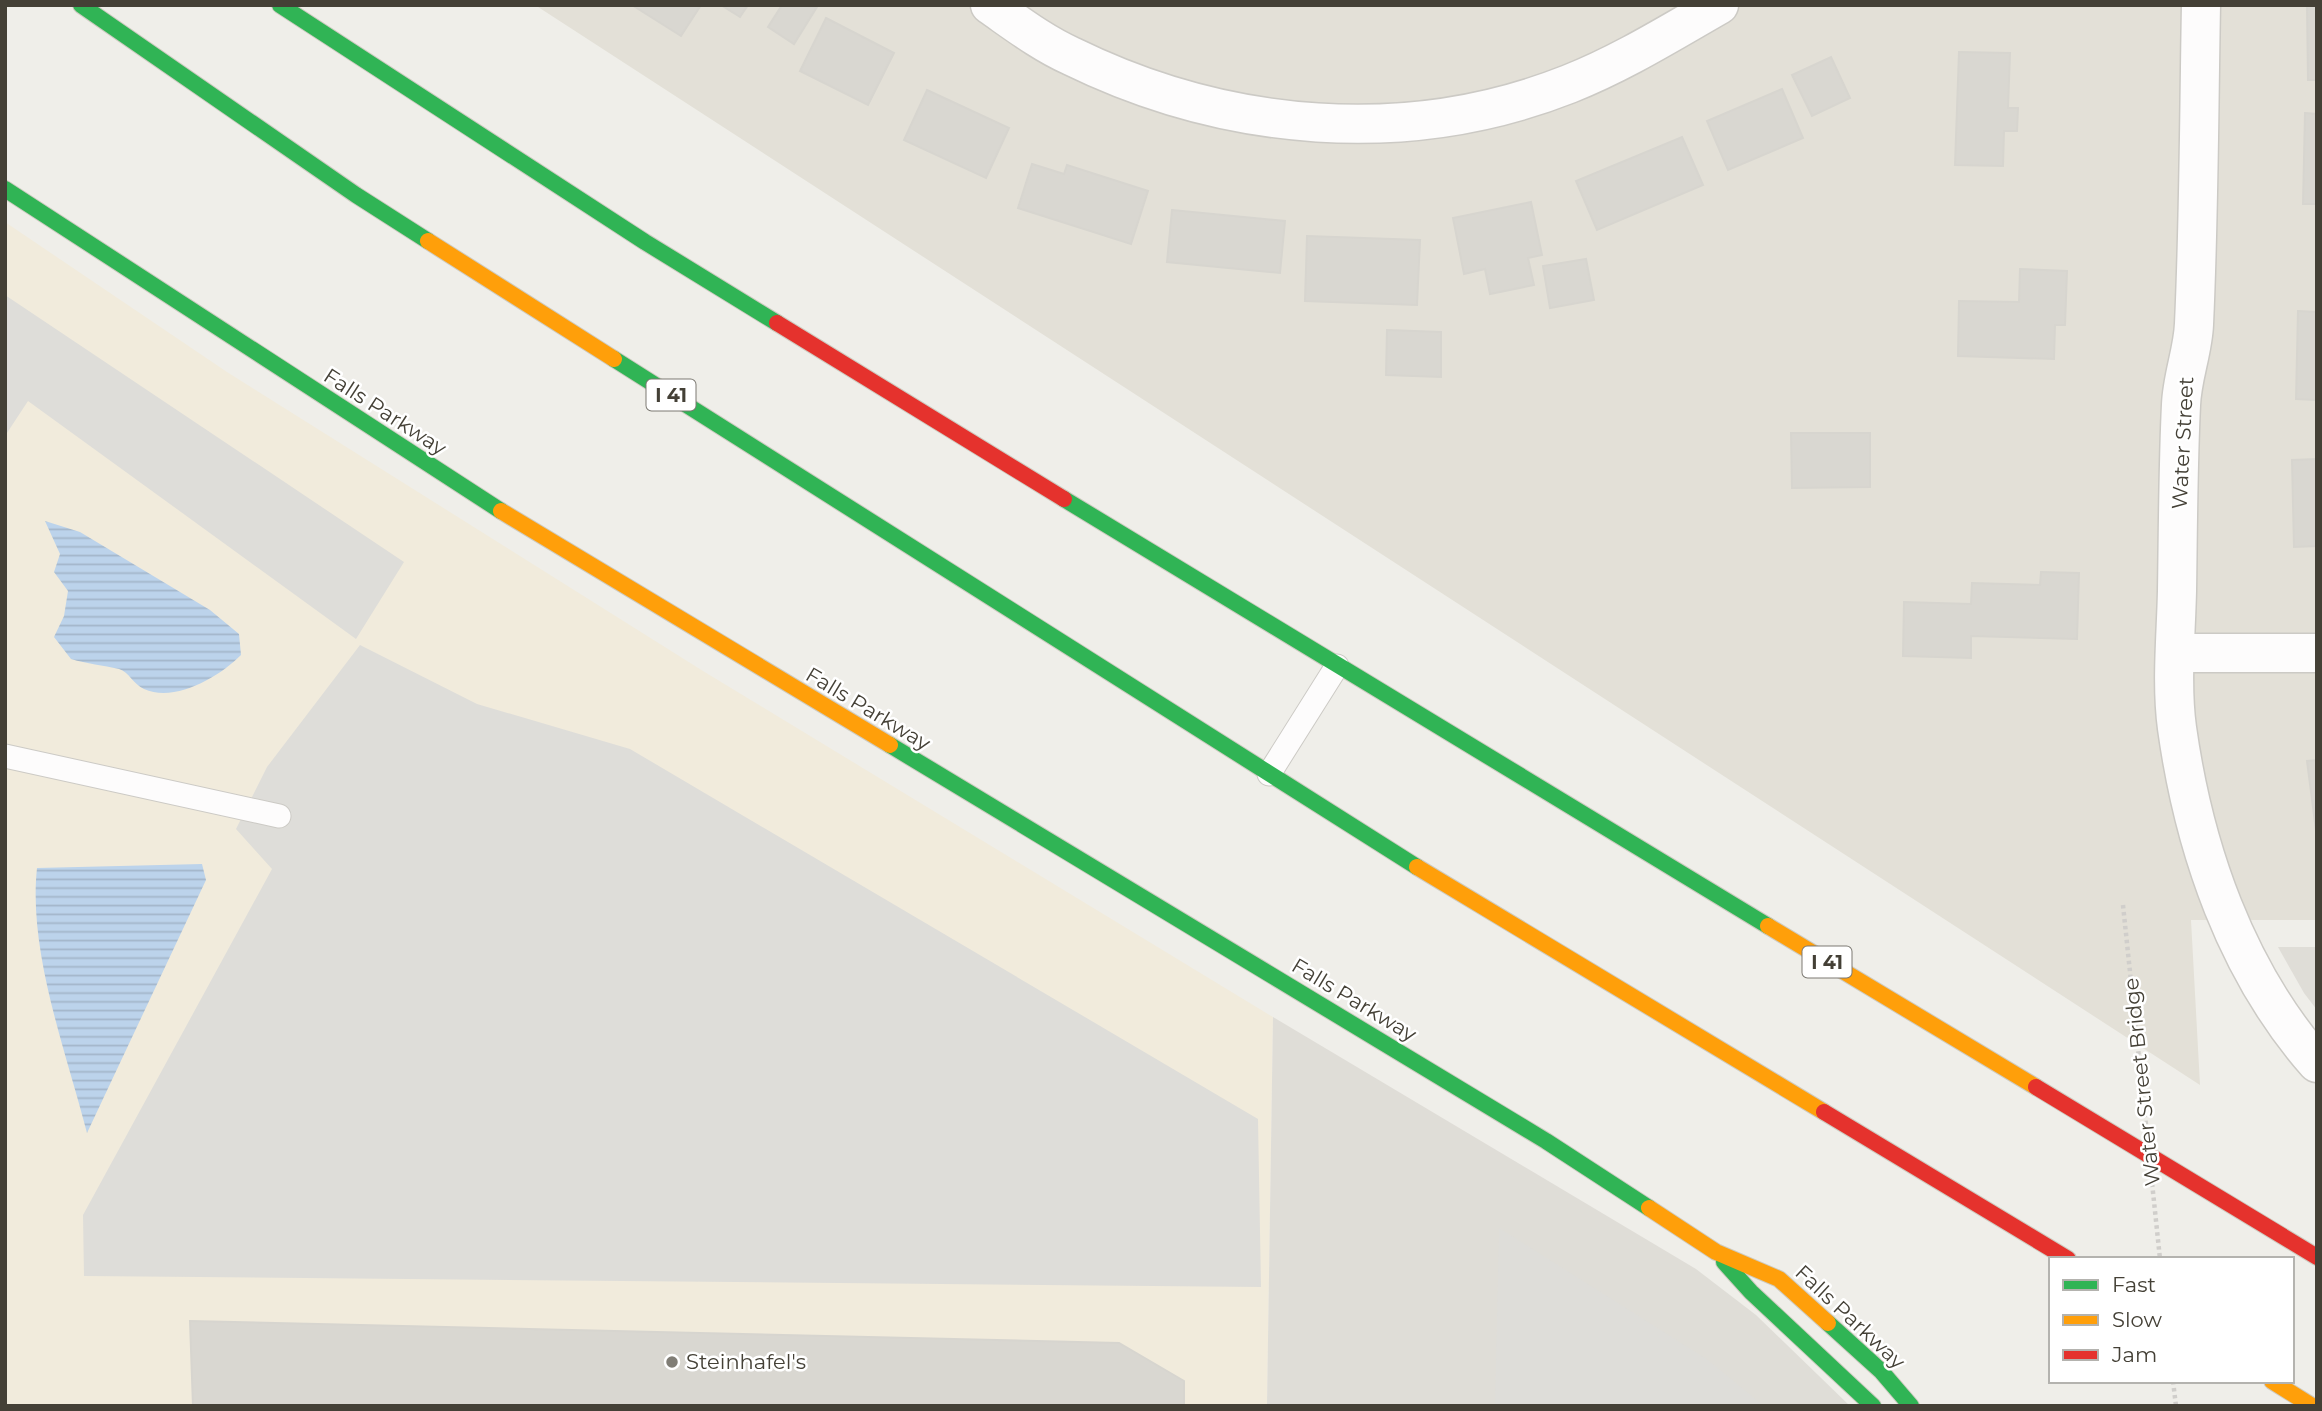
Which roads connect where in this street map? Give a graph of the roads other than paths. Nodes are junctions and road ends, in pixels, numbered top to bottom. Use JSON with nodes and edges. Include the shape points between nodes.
{"nodes":[{"id":1,"x":81,"y":5,"type":"edge"},
{"id":2,"x":280,"y":5,"type":"edge"},
{"id":3,"x":990,"y":5,"type":"edge"},
{"id":4,"x":1719,"y":5,"type":"edge"},
{"id":5,"x":2201,"y":5,"type":"edge"},
{"id":6,"x":5,"y":189,"type":"edge"},
{"id":7,"x":2175,"y":653,"type":"junction"},
{"id":8,"x":2317,"y":653,"type":"edge"},
{"id":9,"x":1338,"y":666,"type":"junction"},
{"id":10,"x":5,"y":756,"type":"edge"},
{"id":11,"x":1269,"y":774,"type":"junction"},
{"id":12,"x":279,"y":816,"type":"dead end"},
{"id":13,"x":2317,"y":1063,"type":"edge"},
{"id":14,"x":1716,"y":1252,"type":"junction"},
{"id":15,"x":2065,"y":1257,"type":"edge"},
{"id":16,"x":2317,"y":1257,"type":"edge"},
{"id":17,"x":2275,"y":1383,"type":"edge"},
{"id":18,"x":1873,"y":1406,"type":"edge"},
{"id":19,"x":1911,"y":1406,"type":"edge"},
{"id":20,"x":2312,"y":1406,"type":"edge"}],
"edges":[{"from":1,"to":11,"type":"main road","number":"I 41","via":[[356,195]]},
{"from":2,"to":9,"type":"main road","number":"I 41","via":[[645,242]]},
{"from":3,"to":4,"type":"street","via":[[1069,55],[1135,85],[1219,110],[1358,125],[1429,121],[1515,102],[1632,55]]},
{"from":5,"to":7,"type":"street","name":"Water Street","via":[[2194,327],[2181,401]]},
{"from":6,"to":14,"type":"main road","name":"Falls Parkway","via":[[475,495],[1523,1127]]},
{"from":7,"to":8,"type":"street"},
{"from":7,"to":13,"type":"street","name":"Water Street","via":[[2177,727],[2211,877],[2257,979]]},
{"from":9,"to":11,"type":"lane"},
{"from":9,"to":16,"type":"main road","number":"I 41"},
{"from":10,"to":12,"type":"lane"},
{"from":11,"to":15,"type":"main road","number":"I 41"},
{"from":14,"to":18,"type":"main road","name":"Falls Parkway","via":[[1751,1292]]},
{"from":14,"to":19,"type":"main road","name":"Falls Parkway","via":[[1779,1279],[1881,1371]]},
{"from":17,"to":20,"type":"main road"}]}
